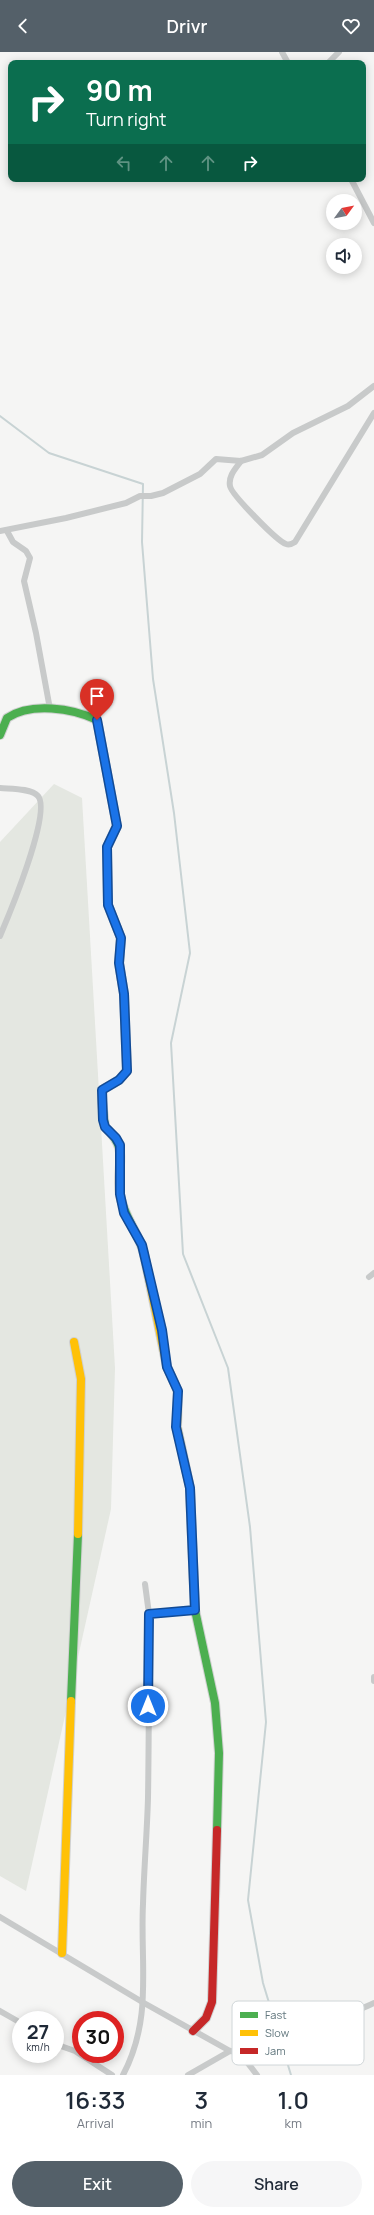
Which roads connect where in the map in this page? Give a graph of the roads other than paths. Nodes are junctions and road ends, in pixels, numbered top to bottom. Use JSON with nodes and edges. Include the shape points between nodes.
{"nodes":[{"id":1,"x":339,"y":52,"type":"edge"},
{"id":2,"x":331,"y":60,"type":"edge"},
{"id":3,"x":352,"y":182,"type":"edge"},
{"id":4,"x":371,"y":211,"type":"edge"},
{"id":5,"x":374,"y":223,"type":"edge"},
{"id":6,"x":374,"y":386,"type":"edge"},
{"id":7,"x":374,"y":413,"type":"edge"},
{"id":8,"x":241,"y":461,"type":"junction"},
{"id":9,"x":7,"y":530,"type":"junction"},
{"id":10,"x":0,"y":532,"type":"edge"},
{"id":11,"x":50,"y":710,"type":"junction"},
{"id":12,"x":0,"y":735,"type":"edge"},
{"id":13,"x":0,"y":788,"type":"edge"},
{"id":14,"x":0,"y":936,"type":"edge"},
{"id":15,"x":74,"y":1342,"type":"dead end"},
{"id":16,"x":145,"y":1584,"type":"dead end"},
{"id":17,"x":195,"y":1610,"type":"junction"},
{"id":18,"x":149,"y":1614,"type":"junction"},
{"id":19,"x":374,"y":1677,"type":"edge"},
{"id":20,"x":374,"y":1681,"type":"edge"},
{"id":21,"x":0,"y":1916,"type":"edge"},
{"id":22,"x":62,"y":1953,"type":"junction"},
{"id":23,"x":144,"y":2003,"type":"junction"},
{"id":24,"x":374,"y":2003,"type":"edge"},
{"id":25,"x":364,"y":2007,"type":"edge"},
{"id":26,"x":0,"y":2011,"type":"edge"},
{"id":27,"x":12,"y":2018,"type":"edge"},
{"id":28,"x":194,"y":2031,"type":"junction"},
{"id":29,"x":64,"y":2047,"type":"edge"},
{"id":30,"x":230,"y":2051,"type":"joint"},
{"id":31,"x":249,"y":2065,"type":"edge"},
{"id":32,"x":112,"y":2075,"type":"edge"},
{"id":33,"x":123,"y":2075,"type":"edge"},
{"id":34,"x":188,"y":2075,"type":"edge"},
{"id":35,"x":257,"y":2075,"type":"edge"}],
"edges":[{"from":1,"to":2,"type":"street"},
{"from":3,"to":4,"type":"street"},
{"from":4,"to":5,"type":"street"},
{"from":6,"to":8,"type":"street","via":[[348,406],[293,433],[262,455]]},
{"from":7,"to":8,"type":"street","via":[[295,542],[290,545],[285,544],[264,527],[231,490],[231,477]]},
{"from":8,"to":9,"type":"street","via":[[216,459],[200,474],[176,487],[151,496],[140,496],[126,503]]},
{"from":9,"to":10,"type":"street"},
{"from":9,"to":11,"type":"street","via":[[13,542],[26,551],[30,558],[24,581]]},
{"from":11,"to":12,"type":"street","via":[[13,714],[7,718]]},
{"from":11,"to":17,"type":"street","via":[[90,716],[97,720],[117,826],[107,847],[108,905],[121,938],[119,963],[124,994],[127,1071],[119,1080],[102,1090],[103,1120],[105,1127],[120,1145],[124,1213],[142,1245],[162,1330],[167,1367],[178,1391],[176,1427],[190,1488]]},
{"from":13,"to":14,"type":"street","via":[[32,792],[42,803],[32,852]]},
{"from":15,"to":22,"type":"street","via":[[81,1379],[80,1442],[77,1589]]},
{"from":16,"to":18,"type":"street"},
{"from":17,"to":18,"type":"street"},
{"from":17,"to":28,"type":"street","via":[[215,1703],[219,1753],[212,1997],[206,2018]]},
{"from":18,"to":23,"type":"street","via":[[148,1799],[143,1906]]},
{"from":19,"to":20,"type":"street"},
{"from":21,"to":22,"type":"street"},
{"from":22,"to":23,"type":"street"},
{"from":23,"to":28,"type":"street"},
{"from":23,"to":33,"type":"street","via":[[138,2041]]},
{"from":24,"to":25,"type":"street"},
{"from":26,"to":27,"type":"street"},
{"from":28,"to":30,"type":"street"},
{"from":29,"to":32,"type":"street","via":[[75,2051]]},
{"from":30,"to":34,"type":"street"},
{"from":31,"to":35,"type":"street"}]}
